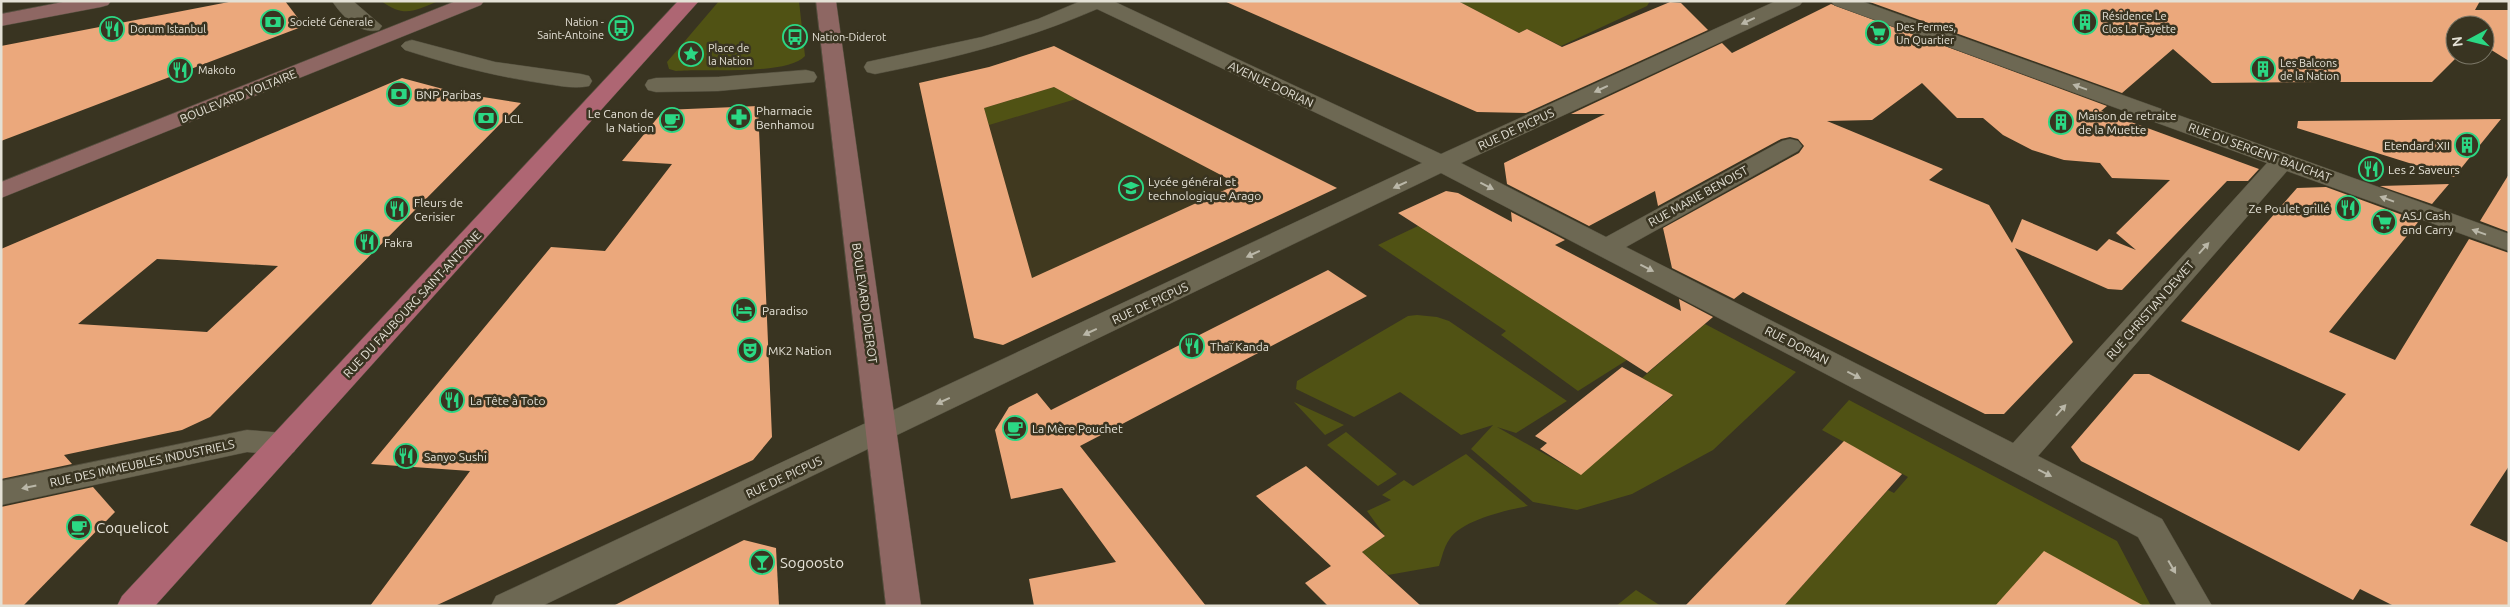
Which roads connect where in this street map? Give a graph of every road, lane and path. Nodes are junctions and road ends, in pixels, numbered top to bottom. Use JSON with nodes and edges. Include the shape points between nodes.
{"nodes":[{"id":1,"x":101,"y":1,"type":"edge"},
{"id":2,"x":342,"y":1,"type":"edge"},
{"id":3,"x":474,"y":1,"type":"edge"},
{"id":4,"x":689,"y":1,"type":"edge"},
{"id":5,"x":826,"y":1,"type":"edge"},
{"id":6,"x":1841,"y":1,"type":"edge"},
{"id":7,"x":1099,"y":2,"type":"edge"},
{"id":8,"x":1789,"y":2,"type":"edge"},
{"id":9,"x":1,"y":20,"type":"edge"},
{"id":10,"x":372,"y":26,"type":"dead end"},
{"id":11,"x":412,"y":46,"type":"dead end"},
{"id":12,"x":875,"y":67,"type":"dead end"},
{"id":13,"x":806,"y":77,"type":"dead end"},
{"id":14,"x":581,"y":82,"type":"dead end"},
{"id":15,"x":656,"y":85,"type":"dead end"},
{"id":16,"x":1790,"y":146,"type":"dead end"},
{"id":17,"x":2282,"y":161,"type":"junction"},
{"id":18,"x":1444,"y":164,"type":"junction"},
{"id":19,"x":1,"y":191,"type":"edge"},
{"id":20,"x":2509,"y":243,"type":"edge"},
{"id":21,"x":1607,"y":247,"type":"junction"},
{"id":22,"x":883,"y":430,"type":"junction"},
{"id":23,"x":282,"y":444,"type":"junction"},
{"id":24,"x":2017,"y":459,"type":"junction"},
{"id":25,"x":1,"y":493,"type":"edge"},
{"id":26,"x":134,"y":606,"type":"edge"},
{"id":27,"x":508,"y":606,"type":"edge"},
{"id":28,"x":904,"y":606,"type":"edge"},
{"id":29,"x":2195,"y":606,"type":"edge"}],
"edges":[{"from":1,"to":9,"type":"main road"},
{"from":2,"to":10,"type":"street","via":[[350,11]]},
{"from":3,"to":19,"type":"main road","name":"BOULEVARD VOLTAIRE"},
{"from":4,"to":23,"type":"main road","name":"RUE DU FAUBOURG SAINT-ANTOINE"},
{"from":5,"to":22,"type":"main road","name":"BOULEVARD DIDEROT"},
{"from":17,"to":6,"type":"street","name":"RUE DU SERGENT BAUCHAT","one_way":true},
{"from":7,"to":12,"type":"street","via":[[970,47]]},
{"from":7,"to":18,"type":"street","name":"AVENUE DORIAN"},
{"from":8,"to":18,"type":"street","name":"RUE DE PICPUS","one_way":true},
{"from":11,"to":14,"type":"street","via":[[469,64]]},
{"from":13,"to":15,"type":"street"},
{"from":16,"to":21,"type":"street","name":"RUE MARIE BENOIST"},
{"from":20,"to":17,"type":"street","name":"RUE DU SERGENT BAUCHAT","one_way":true},
{"from":24,"to":17,"type":"street","name":"RUE CHRISTIAN DEWET","one_way":true},
{"from":18,"to":21,"type":"street","name":"RUE DORIAN","one_way":true},
{"from":18,"to":22,"type":"street","name":"RUE DE PICPUS","one_way":true},
{"from":21,"to":24,"type":"street","name":"RUE DORIAN","one_way":true},
{"from":22,"to":27,"type":"street","name":"RUE DE PICPUS"},
{"from":22,"to":28,"type":"main road","name":"BOULEVARD DIDEROT"},
{"from":23,"to":25,"type":"street","name":"RUE DES IMMEUBLES INDUSTRIELS","one_way":true,"via":[[247,441]]},
{"from":23,"to":26,"type":"main road","name":"RUE DU FAUBOURG SAINT-ANTOINE"},
{"from":24,"to":29,"type":"street","name":"RUE DORIAN","one_way":true,"via":[[2150,528]]}]}
